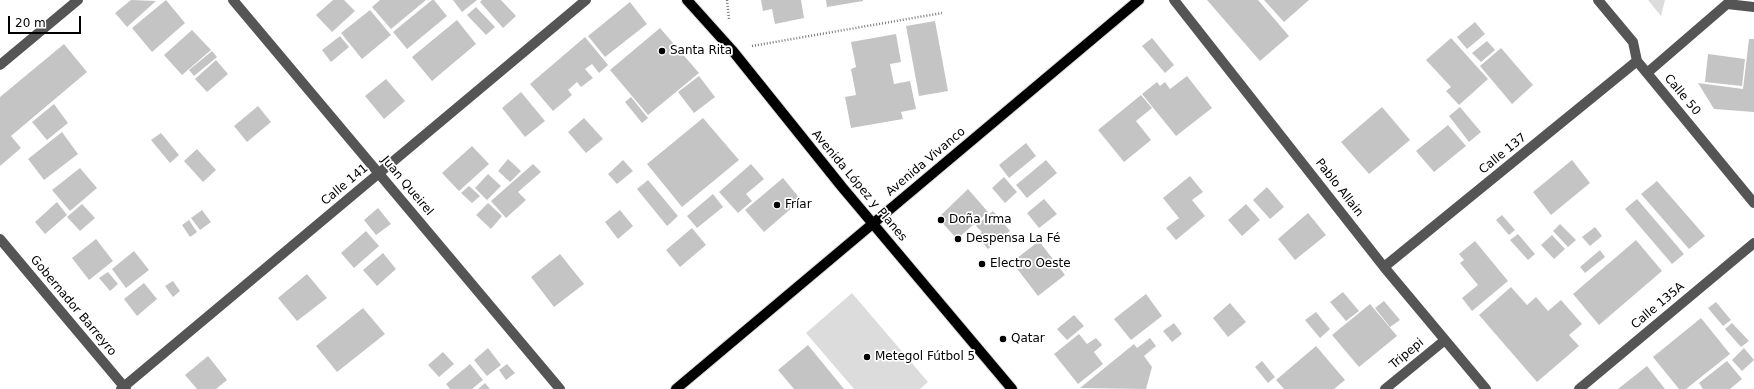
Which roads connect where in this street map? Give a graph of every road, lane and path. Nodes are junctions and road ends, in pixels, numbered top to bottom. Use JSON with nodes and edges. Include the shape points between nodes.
{"nodes":[{"id":1,"x":78,"y":0,"type":"edge"},
{"id":2,"x":233,"y":0,"type":"edge"},
{"id":3,"x":586,"y":0,"type":"edge"},
{"id":4,"x":687,"y":0,"type":"edge"},
{"id":5,"x":1139,"y":0,"type":"edge"},
{"id":6,"x":1174,"y":0,"type":"edge"},
{"id":7,"x":1598,"y":0,"type":"edge"},
{"id":8,"x":1727,"y":2,"type":"edge"},
{"id":9,"x":1754,"y":7,"type":"edge"},
{"id":10,"x":942,"y":13,"type":"dead end"},
{"id":11,"x":732,"y":50,"type":"junction"},
{"id":12,"x":1637,"y":61,"type":"junction"},
{"id":13,"x":0,"y":65,"type":"edge"},
{"id":14,"x":1647,"y":74,"type":"junction"},
{"id":15,"x":379,"y":174,"type":"junction"},
{"id":16,"x":1754,"y":203,"type":"edge"},
{"id":17,"x":873,"y":224,"type":"junction"},
{"id":18,"x":0,"y":239,"type":"edge"},
{"id":19,"x":1754,"y":243,"type":"edge"},
{"id":20,"x":1384,"y":267,"type":"junction"},
{"id":21,"x":1445,"y":340,"type":"junction"},
{"id":22,"x":123,"y":388,"type":"edge"},
{"id":23,"x":560,"y":389,"type":"edge"},
{"id":24,"x":676,"y":389,"type":"edge"},
{"id":25,"x":1012,"y":389,"type":"edge"},
{"id":26,"x":1385,"y":389,"type":"edge"},
{"id":27,"x":1486,"y":389,"type":"edge"},
{"id":28,"x":1579,"y":389,"type":"edge"}],
"edges":[{"from":1,"to":13,"type":"street"},
{"from":2,"to":15,"type":"street","name":"Juan Queirel"},
{"from":3,"to":15,"type":"street","name":"Calle 141"},
{"from":4,"to":11,"type":"main road","name":"Avenida López y Planes"},
{"from":5,"to":17,"type":"main road","name":"Avenida Vivanco"},
{"from":6,"to":20,"type":"street","name":"Pablo Allain"},
{"from":7,"to":12,"type":"street","name":"Calle 50","via":[[1633,42]]},
{"from":8,"to":9,"type":"street"},
{"from":8,"to":14,"type":"street"},
{"from":10,"to":11,"type":"path"},
{"from":11,"to":17,"type":"main road","name":"Avenida López y Planes"},
{"from":12,"to":14,"type":"street","name":"Calle 50"},
{"from":12,"to":20,"type":"street","name":"Calle 137"},
{"from":14,"to":16,"type":"street","name":"Calle 50"},
{"from":15,"to":22,"type":"street","name":"Calle 141"},
{"from":15,"to":23,"type":"street","name":"Juan Queirel"},
{"from":17,"to":24,"type":"main road","name":"Avenida Vivanco"},
{"from":17,"to":25,"type":"main road","name":"Avenida López y Planes"},
{"from":18,"to":22,"type":"street","name":"Gobernador Barreyro"},
{"from":19,"to":28,"type":"street","name":"Calle 135A"},
{"from":20,"to":21,"type":"street","name":"Pablo Allain"},
{"from":21,"to":26,"type":"street","name":"Tripepi"},
{"from":21,"to":27,"type":"street","name":"Pablo Allain"}]}
